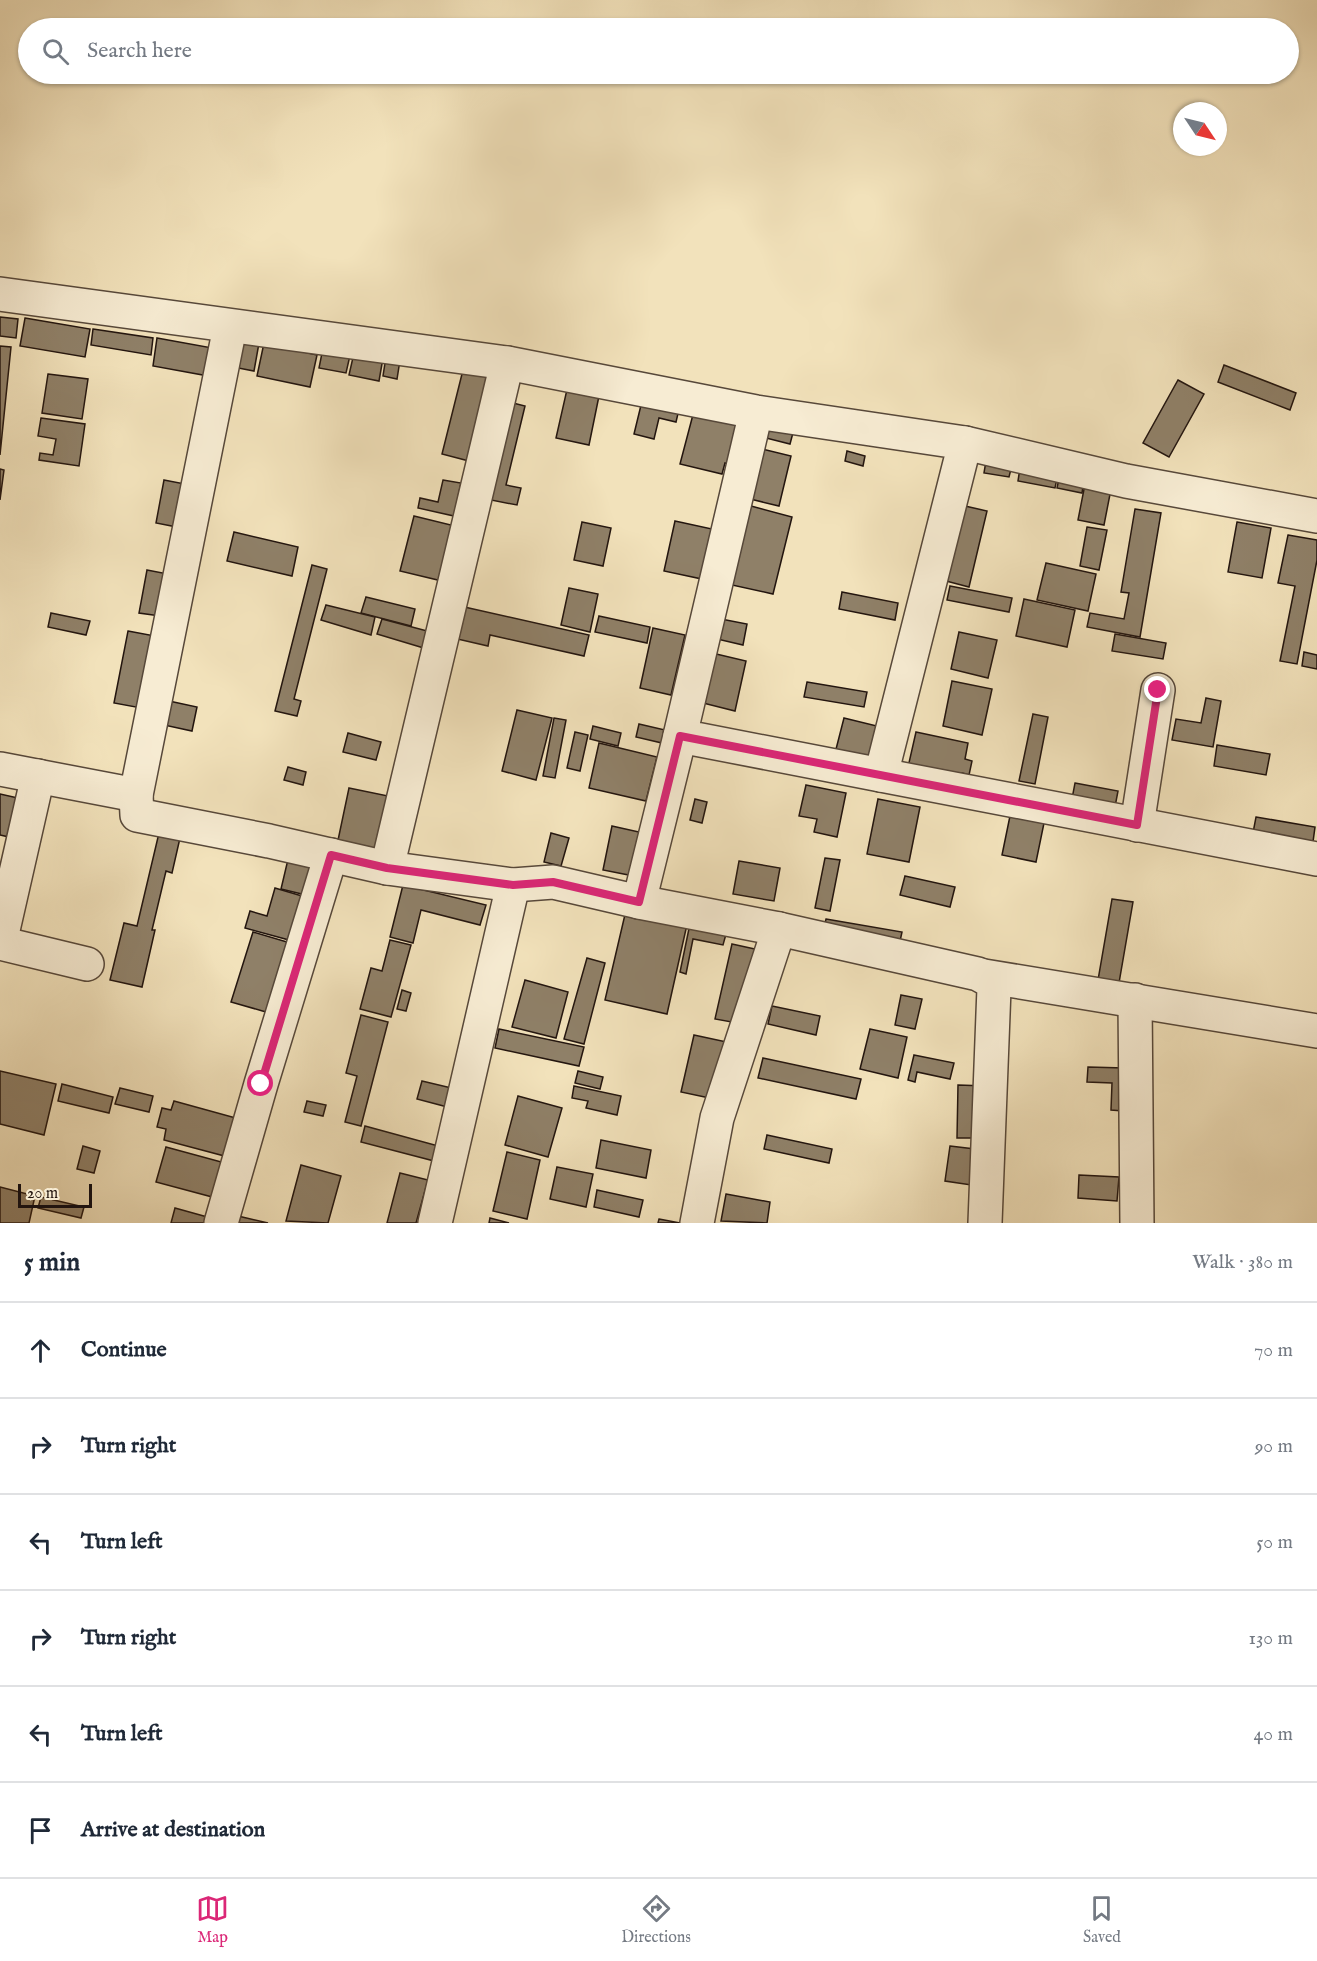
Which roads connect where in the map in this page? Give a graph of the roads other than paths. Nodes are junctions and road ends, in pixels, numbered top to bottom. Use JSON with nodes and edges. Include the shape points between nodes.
{"nodes":[{"id":1,"x":0,"y":294,"type":"edge"},
{"id":2,"x":230,"y":327,"type":"junction"},
{"id":3,"x":507,"y":363,"type":"junction"},
{"id":4,"x":756,"y":412,"type":"junction"},
{"id":5,"x":965,"y":443,"type":"junction"},
{"id":6,"x":1317,"y":516,"type":"edge"},
{"id":7,"x":1158,"y":690,"type":"dead end"},
{"id":8,"x":680,"y":736,"type":"junction"},
{"id":9,"x":0,"y":769,"type":"edge"},
{"id":10,"x":881,"y":775,"type":"junction"},
{"id":11,"x":38,"y":777,"type":"junction"},
{"id":12,"x":136,"y":795,"type":"junction"},
{"id":13,"x":1137,"y":825,"type":"junction"},
{"id":14,"x":331,"y":855,"type":"junction"},
{"id":15,"x":1317,"y":859,"type":"edge"},
{"id":16,"x":387,"y":868,"type":"junction"},
{"id":17,"x":513,"y":885,"type":"junction"},
{"id":18,"x":639,"y":902,"type":"junction"},
{"id":19,"x":779,"y":929,"type":"junction"},
{"id":20,"x":0,"y":943,"type":"edge"},
{"id":21,"x":87,"y":964,"type":"dead end"},
{"id":22,"x":984,"y":976,"type":"junction"},
{"id":23,"x":1135,"y":1000,"type":"junction"},
{"id":24,"x":1317,"y":1031,"type":"edge"},
{"id":25,"x":221,"y":1223,"type":"edge"},
{"id":26,"x":435,"y":1223,"type":"edge"},
{"id":27,"x":697,"y":1223,"type":"edge"},
{"id":28,"x":985,"y":1223,"type":"edge"},
{"id":29,"x":1137,"y":1223,"type":"edge"}],
"edges":[{"from":1,"to":2,"type":"lane"},
{"from":2,"to":3,"type":"lane"},
{"from":2,"to":12,"type":"lane"},
{"from":3,"to":4,"type":"lane"},
{"from":3,"to":16,"type":"lane"},
{"from":4,"to":5,"type":"lane"},
{"from":4,"to":8,"type":"lane"},
{"from":5,"to":6,"type":"lane","via":[[1126,481]]},
{"from":5,"to":10,"type":"lane"},
{"from":7,"to":13,"type":"lane"},
{"from":8,"to":10,"type":"lane"},
{"from":8,"to":18,"type":"lane"},
{"from":9,"to":11,"type":"lane"},
{"from":10,"to":13,"type":"lane"},
{"from":11,"to":12,"type":"lane"},
{"from":11,"to":20,"type":"lane"},
{"from":12,"to":14,"type":"lane","via":[[137,815]]},
{"from":13,"to":15,"type":"lane"},
{"from":14,"to":16,"type":"lane"},
{"from":14,"to":25,"type":"lane"},
{"from":16,"to":17,"type":"lane"},
{"from":17,"to":18,"type":"lane","via":[[553,882]]},
{"from":17,"to":26,"type":"lane"},
{"from":18,"to":19,"type":"lane"},
{"from":19,"to":22,"type":"lane"},
{"from":19,"to":27,"type":"lane","via":[[717,1118]]},
{"from":20,"to":21,"type":"lane"},
{"from":22,"to":23,"type":"lane"},
{"from":22,"to":28,"type":"lane","via":[[993,988]]},
{"from":23,"to":24,"type":"lane"},
{"from":23,"to":29,"type":"lane"}]}
